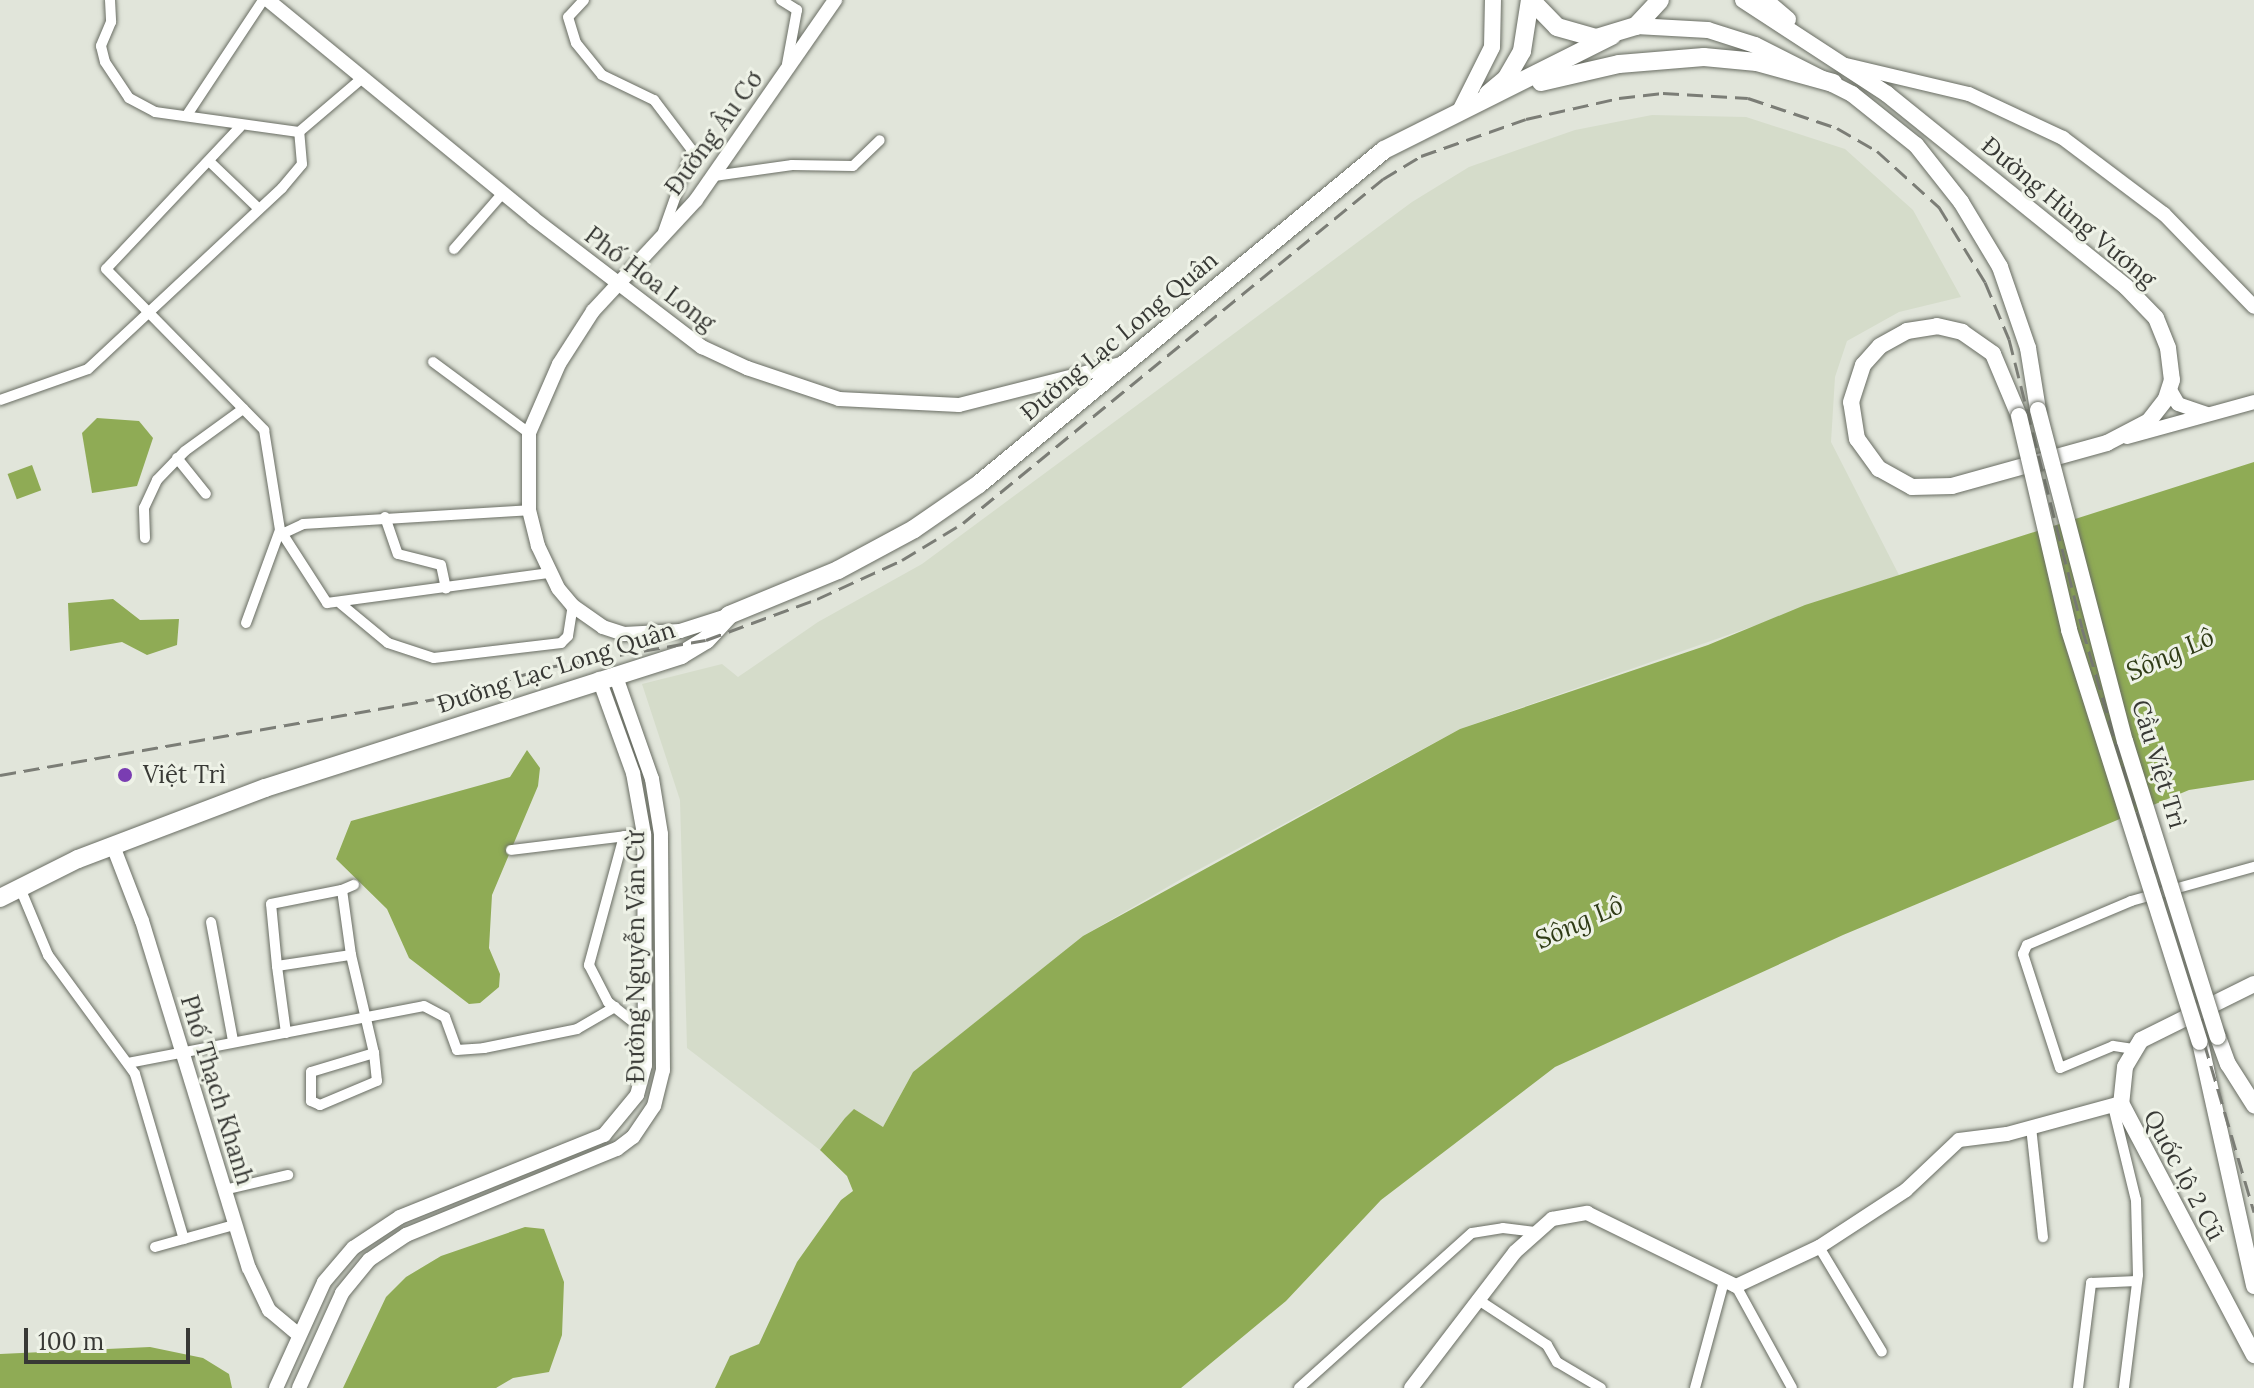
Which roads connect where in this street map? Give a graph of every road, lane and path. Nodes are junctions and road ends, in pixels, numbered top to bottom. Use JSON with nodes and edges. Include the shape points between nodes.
{"nodes":[{"id":1,"x":110,"y":0,"type":"edge"},
{"id":2,"x":265,"y":0,"type":"edge"},
{"id":3,"x":584,"y":0,"type":"edge"},
{"id":4,"x":781,"y":0,"type":"edge"},
{"id":5,"x":835,"y":0,"type":"edge"},
{"id":6,"x":1493,"y":0,"type":"edge"},
{"id":7,"x":1531,"y":0,"type":"edge"},
{"id":8,"x":1660,"y":0,"type":"edge"},
{"id":9,"x":1743,"y":0,"type":"edge"},
{"id":10,"x":1765,"y":0,"type":"edge"},
{"id":11,"x":1636,"y":26,"type":"junction"},
{"id":12,"x":1612,"y":36,"type":"junction"},
{"id":13,"x":1846,"y":65,"type":"junction"},
{"id":14,"x":786,"y":71,"type":"junction"},
{"id":15,"x":360,"y":80,"type":"junction"},
{"id":16,"x":1833,"y":83,"type":"junction"},
{"id":17,"x":1511,"y":91,"type":"junction"},
{"id":18,"x":1461,"y":109,"type":"junction"},
{"id":19,"x":187,"y":115,"type":"junction"},
{"id":20,"x":240,"y":127,"type":"junction"},
{"id":21,"x":299,"y":132,"type":"junction"},
{"id":22,"x":880,"y":140,"type":"dead end"},
{"id":23,"x":210,"y":162,"type":"junction"},
{"id":24,"x":714,"y":176,"type":"junction"},
{"id":25,"x":502,"y":194,"type":"junction"},
{"id":26,"x":258,"y":208,"type":"junction"},
{"id":27,"x":662,"y":234,"type":"junction"},
{"id":28,"x":454,"y":249,"type":"dead end"},
{"id":29,"x":616,"y":282,"type":"junction"},
{"id":30,"x":2254,"y":307,"type":"edge"},
{"id":31,"x":146,"y":314,"type":"junction"},
{"id":32,"x":433,"y":362,"type":"dead end"},
{"id":33,"x":1125,"y":363,"type":"junction"},
{"id":34,"x":2170,"y":390,"type":"junction"},
{"id":35,"x":0,"y":400,"type":"edge"},
{"id":36,"x":2254,"y":402,"type":"edge"},
{"id":37,"x":243,"y":409,"type":"junction"},
{"id":38,"x":2211,"y":415,"type":"junction"},
{"id":39,"x":529,"y":433,"type":"junction"},
{"id":40,"x":2107,"y":443,"type":"junction"},
{"id":41,"x":177,"y":458,"type":"junction"},
{"id":42,"x":206,"y":494,"type":"dead end"},
{"id":43,"x":529,"y":510,"type":"junction"},
{"id":44,"x":385,"y":517,"type":"junction"},
{"id":45,"x":281,"y":532,"type":"junction"},
{"id":46,"x":145,"y":538,"type":"dead end"},
{"id":47,"x":550,"y":573,"type":"junction"},
{"id":48,"x":446,"y":588,"type":"junction"},
{"id":49,"x":341,"y":604,"type":"junction"},
{"id":50,"x":573,"y":606,"type":"junction"},
{"id":51,"x":729,"y":615,"type":"junction"},
{"id":52,"x":246,"y":623,"type":"dead end"},
{"id":53,"x":607,"y":676,"type":"junction"},
{"id":54,"x":644,"y":834,"type":"junction"},
{"id":55,"x":624,"y":836,"type":"junction"},
{"id":56,"x":113,"y":846,"type":"junction"},
{"id":57,"x":511,"y":850,"type":"dead end"},
{"id":58,"x":2254,"y":867,"type":"edge"},
{"id":59,"x":354,"y":885,"type":"dead end"},
{"id":60,"x":20,"y":888,"type":"junction"},
{"id":61,"x":342,"y":890,"type":"junction"},
{"id":62,"x":0,"y":898,"type":"edge"},
{"id":63,"x":211,"y":922,"type":"dead end"},
{"id":64,"x":646,"y":925,"type":"junction"},
{"id":65,"x":663,"y":925,"type":"junction"},
{"id":66,"x":351,"y":955,"type":"junction"},
{"id":67,"x":277,"y":966,"type":"junction"},
{"id":68,"x":2254,"y":984,"type":"edge"},
{"id":69,"x":615,"y":1007,"type":"junction"},
{"id":70,"x":365,"y":1017,"type":"junction"},
{"id":71,"x":646,"y":1032,"type":"junction"},
{"id":72,"x":286,"y":1033,"type":"junction"},
{"id":73,"x":233,"y":1041,"type":"junction"},
{"id":74,"x":2200,"y":1042,"type":"joint"},
{"id":75,"x":182,"y":1049,"type":"junction"},
{"id":76,"x":2133,"y":1049,"type":"junction"},
{"id":77,"x":374,"y":1053,"type":"junction"},
{"id":78,"x":128,"y":1063,"type":"junction"},
{"id":79,"x":2117,"y":1104,"type":"junction"},
{"id":80,"x":2254,"y":1105,"type":"edge"},
{"id":81,"x":2031,"y":1127,"type":"junction"},
{"id":82,"x":288,"y":1175,"type":"dead end"},
{"id":83,"x":224,"y":1190,"type":"junction"},
{"id":84,"x":234,"y":1225,"type":"junction"},
{"id":85,"x":1537,"y":1232,"type":"junction"},
{"id":86,"x":2043,"y":1237,"type":"dead end"},
{"id":87,"x":184,"y":1239,"type":"junction"},
{"id":88,"x":155,"y":1247,"type":"dead end"},
{"id":89,"x":1819,"y":1247,"type":"junction"},
{"id":90,"x":2137,"y":1281,"type":"junction"},
{"id":91,"x":1730,"y":1283,"type":"junction"},
{"id":92,"x":2254,"y":1286,"type":"edge"},
{"id":93,"x":1477,"y":1299,"type":"junction"},
{"id":94,"x":298,"y":1334,"type":"junction"},
{"id":95,"x":1882,"y":1352,"type":"dead end"},
{"id":96,"x":2254,"y":1355,"type":"edge"},
{"id":97,"x":276,"y":1388,"type":"edge"},
{"id":98,"x":299,"y":1388,"type":"edge"},
{"id":99,"x":1299,"y":1388,"type":"edge"},
{"id":100,"x":1411,"y":1388,"type":"edge"},
{"id":101,"x":1601,"y":1388,"type":"edge"},
{"id":102,"x":1695,"y":1388,"type":"edge"},
{"id":103,"x":1792,"y":1388,"type":"edge"},
{"id":104,"x":2078,"y":1388,"type":"edge"},
{"id":105,"x":2124,"y":1388,"type":"edge"}],
"edges":[{"from":1,"to":19,"type":"street","via":[[111,22],[101,46],[111,77],[140,107]]},
{"from":2,"to":15,"type":"street","name":"Phố Hoa Long"},
{"from":2,"to":19,"type":"street"},
{"from":3,"to":27,"type":"street","via":[[568,17],[576,43],[602,75],[654,100],[692,150]]},
{"from":4,"to":14,"type":"street","via":[[797,10]]},
{"from":5,"to":14,"type":"street","name":"Đường Âu Cơ"},
{"from":6,"to":18,"type":"main road","via":[[1492,47]]},
{"from":7,"to":12,"type":"highway","via":[[1564,31],[1588,38]]},
{"from":7,"to":18,"type":"highway","name":"Đường Lạc Long Quân","via":[[1526,39],[1512,70],[1492,92]]},
{"from":8,"to":11,"type":"highway"},
{"from":9,"to":13,"type":"main road","name":"Đường Hùng Vương"},
{"from":10,"to":13,"type":"main road"},
{"from":11,"to":12,"type":"highway","name":"Đường Lạc Long Quân"},
{"from":11,"to":16,"type":"main road","via":[[1725,34]]},
{"from":12,"to":17,"type":"highway","name":"Đường Lạc Long Quân"},
{"from":13,"to":30,"type":"street","via":[[1969,94],[2063,138],[2164,214]]},
{"from":13,"to":34,"type":"main road","name":"Đường Hùng Vương","via":[[2150,311],[2168,348]]},
{"from":14,"to":24,"type":"street","name":"Đường Âu Cơ"},
{"from":15,"to":21,"type":"street"},
{"from":15,"to":25,"type":"street","name":"Phố Hoa Long"},
{"from":16,"to":17,"type":"highway","via":[[1757,62],[1690,57],[1610,66]]},
{"from":16,"to":80,"type":"main road","name":"Cầu Việt Trì","bridge":true,"via":[[1916,145],[1983,235],[2014,303],[2125,741],[2218,1037]]},
{"from":17,"to":18,"type":"highway","name":"Đường Lạc Long Quân"},
{"from":18,"to":33,"type":"highway","name":"Đường Lạc Long Quân","via":[[1363,164]]},
{"from":19,"to":20,"type":"street"},
{"from":20,"to":21,"type":"street"},
{"from":20,"to":23,"type":"street"},
{"from":21,"to":26,"type":"street","via":[[302,164]]},
{"from":22,"to":24,"type":"street","via":[[853,166],[792,165]]},
{"from":23,"to":26,"type":"street"},
{"from":23,"to":31,"type":"street","via":[[107,266]]},
{"from":24,"to":27,"type":"street","name":"Đường Âu Cơ"},
{"from":25,"to":28,"type":"street"},
{"from":25,"to":29,"type":"street","name":"Phố Hoa Long"},
{"from":26,"to":31,"type":"street"},
{"from":27,"to":29,"type":"street","name":"Đường Âu Cơ"},
{"from":29,"to":33,"type":"street","name":"Phố Hoa Long","via":[[702,347],[784,383],[839,399],[959,405]]},
{"from":29,"to":39,"type":"street","name":"Đường Âu Cơ","via":[[559,364]]},
{"from":31,"to":35,"type":"street","via":[[82,373]]},
{"from":31,"to":37,"type":"street"},
{"from":32,"to":39,"type":"street"},
{"from":33,"to":51,"type":"highway","name":"Đường Lạc Long Quân","via":[[979,484],[914,529],[838,570]]},
{"from":34,"to":38,"type":"street","via":[[2178,404]]},
{"from":34,"to":40,"type":"main road","via":[[2149,421]]},
{"from":36,"to":38,"type":"street"},
{"from":37,"to":41,"type":"street"},
{"from":37,"to":45,"type":"street","via":[[267,436]]},
{"from":38,"to":40,"type":"street"},
{"from":39,"to":43,"type":"street","name":"Đường Âu Cơ"},
{"from":40,"to":74,"type":"main road","name":"Cầu Việt Trì","bridge":true,"via":[[1952,486],[1924,489],[1900,483],[1870,460],[1853,427],[1851,402],[1857,377],[1880,346],[1907,331],[1937,326],[1962,332],[1993,354],[2019,416],[2069,630]]},
{"from":41,"to":42,"type":"street"},
{"from":41,"to":46,"type":"street","via":[[149,495]]},
{"from":43,"to":44,"type":"street"},
{"from":43,"to":47,"type":"street","name":"Đường Âu Cơ"},
{"from":44,"to":45,"type":"street","via":[[303,524]]},
{"from":44,"to":48,"type":"street","via":[[398,554],[441,565]]},
{"from":45,"to":49,"type":"street","via":[[327,603]]},
{"from":45,"to":52,"type":"street"},
{"from":47,"to":48,"type":"street"},
{"from":47,"to":50,"type":"street","name":"Đường Âu Cơ"},
{"from":48,"to":49,"type":"street"},
{"from":49,"to":50,"type":"street","via":[[388,643],[434,658],[561,643],[568,636]]},
{"from":50,"to":51,"type":"street","name":"Đường Âu Cơ","via":[[624,634],[680,631]]},
{"from":51,"to":53,"type":"highway","name":"Đường Lạc Long Quân","via":[[706,640],[681,655]]},
{"from":53,"to":54,"type":"street","name":"Đường Nguyễn Văn Cừ"},
{"from":53,"to":56,"type":"highway","name":"Đường Lạc Long Quân","via":[[265,788]]},
{"from":53,"to":65,"type":"street","name":"Đường Nguyễn Văn Cừ","via":[[657,802]]},
{"from":54,"to":55,"type":"street"},
{"from":54,"to":64,"type":"street","name":"Đường Nguyễn Văn Cừ"},
{"from":55,"to":57,"type":"street"},
{"from":55,"to":69,"type":"street","via":[[589,965],[599,991]]},
{"from":56,"to":60,"type":"highway","name":"Đường Lạc Long Quân"},
{"from":56,"to":75,"type":"street","name":"Phố Thạch Khanh"},
{"from":58,"to":76,"type":"street","via":[[2131,901],[2027,945],[2023,954],[2060,1068],[2113,1046]]},
{"from":59,"to":61,"type":"street"},
{"from":60,"to":62,"type":"highway","name":"Đường Lạc Long Quân"},
{"from":60,"to":78,"type":"street","via":[[48,955]]},
{"from":61,"to":66,"type":"street"},
{"from":61,"to":67,"type":"street","via":[[271,904]]},
{"from":63,"to":73,"type":"street"},
{"from":64,"to":65,"type":"street"},
{"from":64,"to":71,"type":"street","name":"Đường Nguyễn Văn Cừ"},
{"from":65,"to":98,"type":"street","name":"Đường Nguyễn Văn Cừ","via":[[663,1070],[654,1106],[633,1137],[593,1161],[406,1235],[369,1260],[342,1293]]},
{"from":66,"to":67,"type":"street"},
{"from":66,"to":70,"type":"street"},
{"from":67,"to":72,"type":"street"},
{"from":68,"to":76,"type":"main road","via":[[2157,1029]]},
{"from":69,"to":70,"type":"street","via":[[577,1029],[457,1050],[445,1017],[432,1007]]},
{"from":69,"to":71,"type":"street"},
{"from":70,"to":72,"type":"street"},
{"from":70,"to":77,"type":"street"},
{"from":71,"to":94,"type":"street","name":"Đường Nguyễn Văn Cừ","via":[[643,1077],[618,1123],[582,1145],[376,1230],[338,1264]]},
{"from":72,"to":73,"type":"street"},
{"from":73,"to":75,"type":"street"},
{"from":74,"to":92,"type":"main road","name":"Quốc lộ 2 Cũ"},
{"from":75,"to":78,"type":"street"},
{"from":75,"to":83,"type":"street","name":"Phố Thạch Khanh"},
{"from":76,"to":79,"type":"main road","name":"Quốc lộ 2 Cũ"},
{"from":77,"to":77,"type":"street","via":[[311,1072],[311,1101],[320,1105],[374,1085]]},
{"from":78,"to":87,"type":"street"},
{"from":79,"to":81,"type":"street"},
{"from":79,"to":90,"type":"street","via":[[2136,1200]]},
{"from":79,"to":96,"type":"main road","name":"Quốc lộ 2 Cũ"},
{"from":81,"to":86,"type":"street"},
{"from":81,"to":89,"type":"street","via":[[1959,1140],[1906,1190]]},
{"from":82,"to":83,"type":"street"},
{"from":83,"to":84,"type":"street","name":"Phố Thạch Khanh"},
{"from":84,"to":87,"type":"street"},
{"from":84,"to":94,"type":"street","name":"Phố Thạch Khanh","via":[[264,1302]]},
{"from":85,"to":91,"type":"street","via":[[1561,1215],[1587,1213]]},
{"from":85,"to":93,"type":"street"},
{"from":85,"to":99,"type":"street","via":[[1503,1228],[1472,1233]]},
{"from":87,"to":88,"type":"street"},
{"from":89,"to":91,"type":"street"},
{"from":89,"to":95,"type":"street"},
{"from":90,"to":104,"type":"street","via":[[2091,1283]]},
{"from":90,"to":105,"type":"street"},
{"from":91,"to":102,"type":"street"},
{"from":91,"to":103,"type":"street"},
{"from":93,"to":100,"type":"street"},
{"from":93,"to":101,"type":"street","via":[[1547,1345],[1557,1362]]},
{"from":94,"to":97,"type":"street","name":"Đường Nguyễn Văn Cừ"}]}
